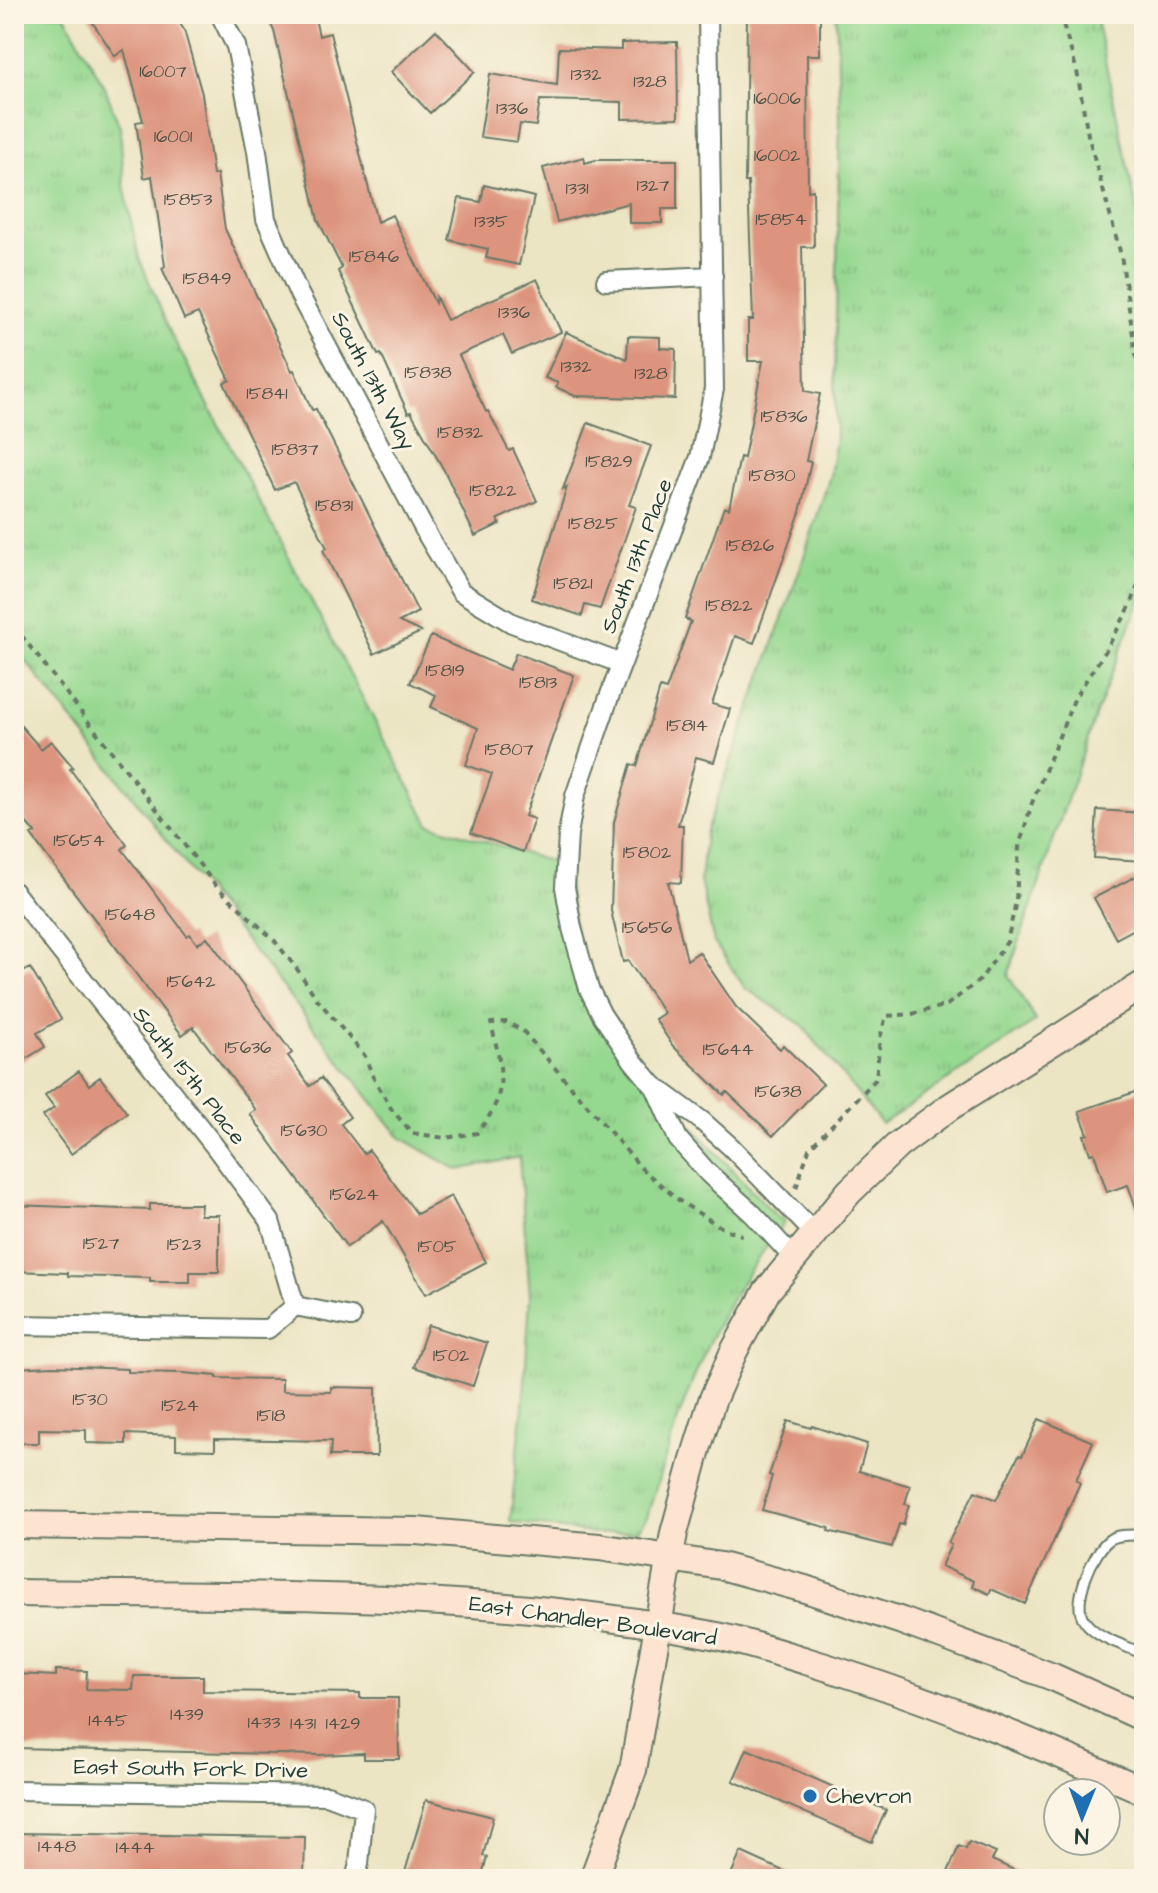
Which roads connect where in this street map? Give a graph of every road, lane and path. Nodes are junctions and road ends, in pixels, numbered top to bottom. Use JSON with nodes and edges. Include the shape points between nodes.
{"nodes":[{"id":1,"x":220,"y":14,"type":"edge"},
{"id":2,"x":708,"y":14,"type":"edge"},
{"id":3,"x":1060,"y":14,"type":"edge"},
{"id":4,"x":713,"y":276,"type":"junction"},
{"id":5,"x":606,"y":281,"type":"dead end"},
{"id":6,"x":1144,"y":408,"type":"edge"},
{"id":7,"x":1144,"y":566,"type":"edge"},
{"id":8,"x":14,"y":626,"type":"edge"},
{"id":9,"x":622,"y":664,"type":"junction"},
{"id":10,"x":14,"y":892,"type":"edge"},
{"id":11,"x":1144,"y":984,"type":"edge"},
{"id":12,"x":653,"y":1085,"type":"junction"},
{"id":13,"x":789,"y":1206,"type":"junction"},
{"id":14,"x":765,"y":1227,"type":"junction"},
{"id":15,"x":814,"y":1233,"type":"junction"},
{"id":16,"x":794,"y":1258,"type":"junction"},
{"id":17,"x":295,"y":1306,"type":"junction"},
{"id":18,"x":351,"y":1317,"type":"dead end"},
{"id":19,"x":14,"y":1325,"type":"edge"},
{"id":20,"x":14,"y":1525,"type":"edge"},
{"id":21,"x":1140,"y":1535,"type":"dead end"},
{"id":22,"x":670,"y":1559,"type":"junction"},
{"id":23,"x":14,"y":1593,"type":"edge"},
{"id":24,"x":659,"y":1627,"type":"junction"},
{"id":25,"x":1144,"y":1654,"type":"edge"},
{"id":26,"x":1144,"y":1718,"type":"edge"},
{"id":27,"x":14,"y":1790,"type":"edge"},
{"id":28,"x":1144,"y":1791,"type":"edge"},
{"id":29,"x":355,"y":1879,"type":"edge"},
{"id":30,"x":593,"y":1879,"type":"edge"}],
"edges":[{"from":1,"to":9,"type":"street","name":"South 13th Way","via":[[236,46],[266,219],[299,294],[461,592],[512,623]]},
{"from":2,"to":4,"type":"street","name":"South 13th Place"},
{"from":3,"to":6,"type":"path","via":[[1121,255]]},
{"from":4,"to":5,"type":"street"},
{"from":4,"to":9,"type":"street","name":"South 13th Place","via":[[714,389],[700,457]]},
{"from":7,"to":13,"type":"path","via":[[1132,603],[1075,697],[1032,803],[1019,847],[1007,942],[980,980],[947,1005],[886,1016],[876,1079],[809,1149]]},
{"from":8,"to":14,"type":"path","via":[[217,887],[297,969],[365,1056],[392,1110],[412,1133],[445,1138],[477,1133],[493,1113],[502,1081],[491,1023],[506,1022],[523,1031],[643,1170],[681,1202],[724,1229],[754,1239]]},
{"from":9,"to":12,"type":"street","name":"South 13th Place","via":[[575,796],[565,887],[589,989]]},
{"from":10,"to":17,"type":"street","name":"South 15th Place","via":[[270,1221]]},
{"from":11,"to":15,"type":"main road","via":[[898,1145]]},
{"from":12,"to":13,"type":"street","name":"South 13th Place","via":[[702,1121]]},
{"from":12,"to":14,"type":"street","name":"South 13th Place","via":[[678,1139]]},
{"from":13,"to":15,"type":"street","name":"South 13th Place"},
{"from":14,"to":16,"type":"street","name":"South 13th Place"},
{"from":15,"to":16,"type":"main road"},
{"from":16,"to":22,"type":"main road","via":[[767,1291],[712,1401]]},
{"from":17,"to":18,"type":"street"},
{"from":17,"to":19,"type":"street","via":[[268,1329]]},
{"from":20,"to":22,"type":"main road","via":[[416,1531],[599,1547]]},
{"from":21,"to":25,"type":"lane","via":[[1112,1537],[1101,1547],[1079,1600],[1081,1618],[1095,1632]]},
{"from":22,"to":24,"type":"main road"},
{"from":22,"to":26,"type":"main road","via":[[721,1566],[902,1621],[1053,1677]]},
{"from":23,"to":24,"type":"main road","name":"East Chandler Boulevard","via":[[505,1605]]},
{"from":24,"to":28,"type":"main road","name":"East Chandler Boulevard","via":[[708,1634],[868,1679]]},
{"from":24,"to":30,"type":"main road","via":[[633,1770]]},
{"from":27,"to":29,"type":"street","name":"East South Fork Drive","via":[[327,1795],[364,1809]]}]}
